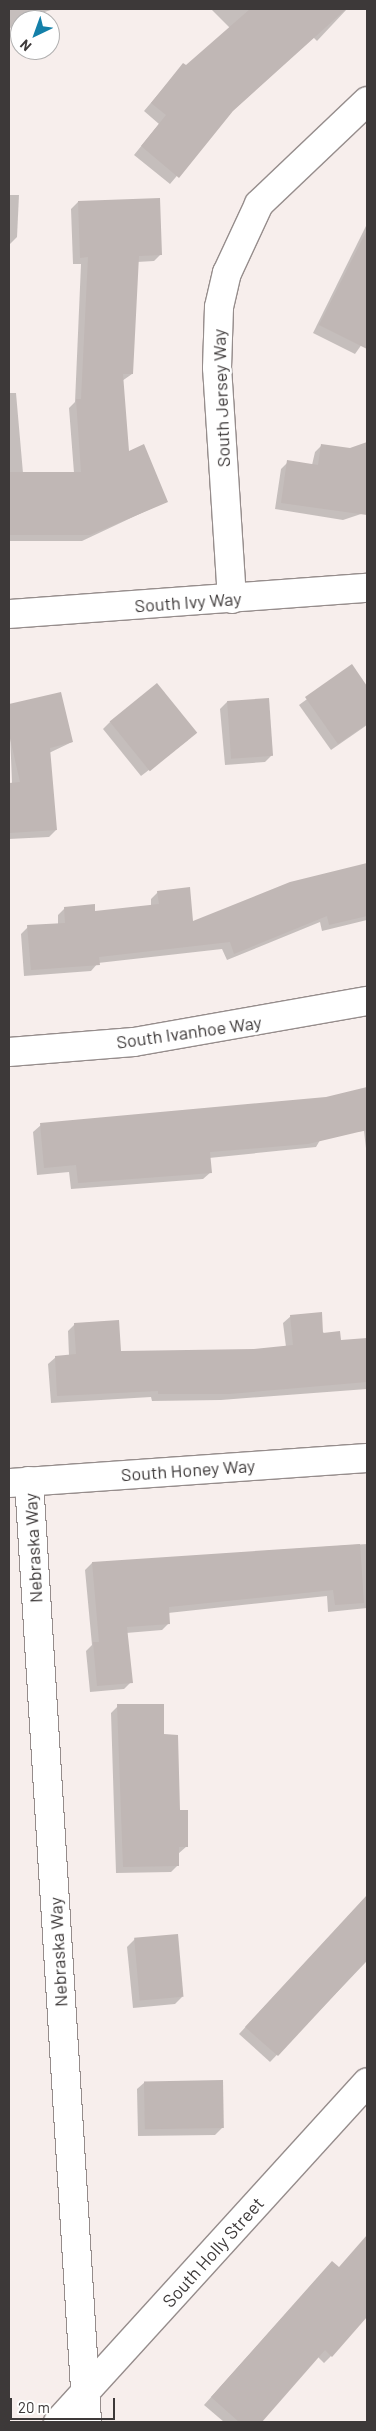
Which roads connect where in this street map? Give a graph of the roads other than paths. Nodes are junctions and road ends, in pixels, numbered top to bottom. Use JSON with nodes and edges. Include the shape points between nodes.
{"nodes":[{"id":1,"x":367,"y":101,"type":"edge"},
{"id":2,"x":367,"y":588,"type":"edge"},
{"id":3,"x":232,"y":599,"type":"junction"},
{"id":4,"x":9,"y":614,"type":"edge"},
{"id":5,"x":367,"y":1001,"type":"edge"},
{"id":6,"x":9,"y":1052,"type":"edge"},
{"id":7,"x":367,"y":1458,"type":"edge"},
{"id":8,"x":19,"y":1482,"type":"edge"},
{"id":9,"x":367,"y":2082,"type":"edge"},
{"id":10,"x":85,"y":2392,"type":"junction"},
{"id":11,"x":58,"y":2422,"type":"edge"},
{"id":12,"x":87,"y":2422,"type":"edge"}],
"edges":[{"from":1,"to":3,"type":"street","name":"South Jersey Way","via":[[259,204],[227,273],[219,307],[217,368]]},
{"from":2,"to":3,"type":"street","name":"South Ivy Way"},
{"from":3,"to":4,"type":"street","name":"South Ivy Way"},
{"from":5,"to":6,"type":"street","name":"South Ivanhoe Way","via":[[134,1042]]},
{"from":7,"to":8,"type":"street","name":"South Honey Way"},
{"from":8,"to":10,"type":"street","name":"Nebraska Way"},
{"from":9,"to":10,"type":"street","name":"South Holly Street"},
{"from":10,"to":11,"type":"street","name":"South Holly Street"},
{"from":10,"to":12,"type":"street","name":"Nebraska Way"}]}
